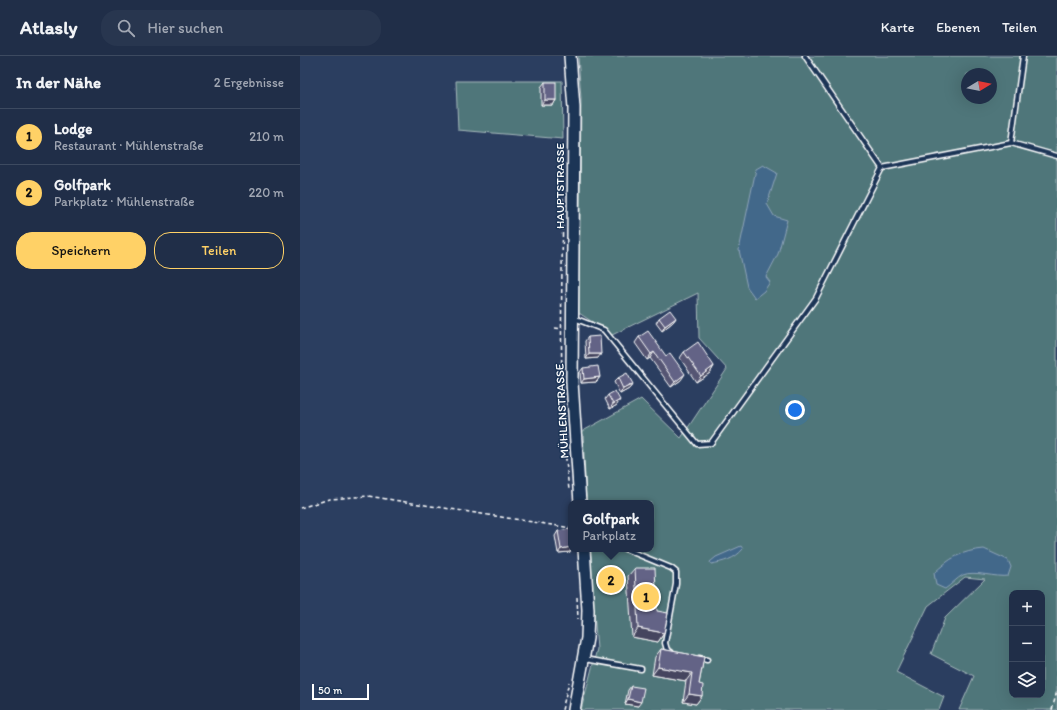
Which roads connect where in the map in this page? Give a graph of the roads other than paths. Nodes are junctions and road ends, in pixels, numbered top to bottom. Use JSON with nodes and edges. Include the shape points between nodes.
{"nodes":[{"id":1,"x":570,"y":56,"type":"edge"},
{"id":2,"x":806,"y":56,"type":"edge"},
{"id":3,"x":1023,"y":56,"type":"edge"},
{"id":4,"x":1011,"y":143,"type":"junction"},
{"id":5,"x":1057,"y":156,"type":"edge"},
{"id":6,"x":882,"y":168,"type":"junction"},
{"id":7,"x":572,"y":317,"type":"junction"},
{"id":8,"x":580,"y":500,"type":"edge"},
{"id":9,"x":584,"y":552,"type":"edge"},
{"id":10,"x":633,"y":552,"type":"edge"},
{"id":11,"x":678,"y":654,"type":"edge"},
{"id":12,"x":693,"y":657,"type":"edge"},
{"id":13,"x":585,"y":659,"type":"junction"},
{"id":14,"x":707,"y":660,"type":"dead end"},
{"id":15,"x":641,"y":669,"type":"dead end"},
{"id":16,"x":574,"y":710,"type":"edge"}],
"edges":[{"from":1,"to":7,"type":"main road","name":"HAUPTSTRASSE","via":[[574,108]]},
{"from":2,"to":6,"type":"lane"},
{"from":3,"to":4,"type":"lane"},
{"from":4,"to":5,"type":"lane"},
{"from":4,"to":6,"type":"lane"},
{"from":6,"to":7,"type":"lane","via":[[816,298],[711,443],[696,444],[604,330]]},
{"from":7,"to":8,"type":"main road","name":"MÜHLENSTRASSE","via":[[573,403]]},
{"from":9,"to":13,"type":"main road","via":[[588,610]]},
{"from":10,"to":11,"type":"lane","via":[[676,572],[665,643],[667,650]]},
{"from":12,"to":14,"type":"lane"},
{"from":13,"to":15,"type":"lane"},
{"from":13,"to":16,"type":"main road"}]}
